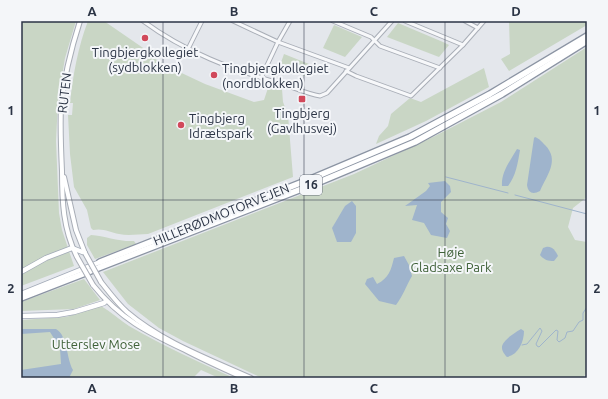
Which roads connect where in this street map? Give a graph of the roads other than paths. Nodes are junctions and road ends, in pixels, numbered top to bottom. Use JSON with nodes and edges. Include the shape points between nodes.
{"nodes":[{"id":1,"x":80,"y":21,"type":"edge"},
{"id":2,"x":143,"y":21,"type":"edge"},
{"id":3,"x":202,"y":21,"type":"edge"},
{"id":4,"x":234,"y":21,"type":"edge"},
{"id":5,"x":290,"y":21,"type":"edge"},
{"id":6,"x":333,"y":21,"type":"edge"},
{"id":7,"x":392,"y":21,"type":"edge"},
{"id":8,"x":404,"y":21,"type":"edge"},
{"id":9,"x":465,"y":21,"type":"edge"},
{"id":10,"x":484,"y":21,"type":"edge"},
{"id":11,"x":478,"y":28,"type":"junction"},
{"id":12,"x":587,"y":36,"type":"edge"},
{"id":13,"x":374,"y":40,"type":"junction"},
{"id":14,"x":587,"y":41,"type":"edge"},
{"id":15,"x":278,"y":42,"type":"junction"},
{"id":16,"x":463,"y":46,"type":"junction"},
{"id":17,"x":188,"y":49,"type":"junction"},
{"id":18,"x":440,"y":68,"type":"junction"},
{"id":19,"x":348,"y":70,"type":"junction"},
{"id":20,"x":261,"y":78,"type":"junction"},
{"id":21,"x":61,"y":167,"type":"junction"},
{"id":22,"x":72,"y":248,"type":"junction"},
{"id":23,"x":85,"y":253,"type":"junction"},
{"id":24,"x":100,"y":262,"type":"joint"},
{"id":25,"x":21,"y":272,"type":"edge"},
{"id":26,"x":108,"y":290,"type":"junction"},
{"id":27,"x":21,"y":294,"type":"edge"},
{"id":28,"x":21,"y":298,"type":"edge"},
{"id":29,"x":106,"y":301,"type":"junction"},
{"id":30,"x":21,"y":316,"type":"edge"},
{"id":31,"x":244,"y":378,"type":"edge"},
{"id":32,"x":251,"y":378,"type":"edge"}],
"edges":[{"from":1,"to":21,"type":"street","name":"RUTEN","via":[[64,86]]},
{"from":2,"to":17,"type":"street"},
{"from":3,"to":17,"type":"street"},
{"from":4,"to":15,"type":"street"},
{"from":5,"to":15,"type":"street"},
{"from":6,"to":13,"type":"street"},
{"from":7,"to":13,"type":"street"},
{"from":8,"to":16,"type":"street"},
{"from":9,"to":11,"type":"street"},
{"from":10,"to":11,"type":"street"},
{"from":11,"to":16,"type":"street"},
{"from":12,"to":24,"type":"highway","name":"HILLERØDMOTORVEJEN","number":"16","via":[[490,94],[410,137]]},
{"from":13,"to":18,"type":"street","via":[[380,46]]},
{"from":13,"to":19,"type":"street"},
{"from":14,"to":28,"type":"highway","name":"HILLERØDMOTORVEJEN","number":"16","via":[[502,94],[415,142],[317,183]]},
{"from":15,"to":19,"type":"street"},
{"from":15,"to":20,"type":"street"},
{"from":16,"to":18,"type":"street"},
{"from":17,"to":20,"type":"street"},
{"from":18,"to":19,"type":"street","via":[[410,96],[356,76]]},
{"from":19,"to":20,"type":"street","via":[[324,95],[316,96]]},
{"from":21,"to":22,"type":"street","name":"RUTEN","via":[[64,222]]},
{"from":21,"to":23,"type":"street","name":"RUTEN","via":[[76,230]]},
{"from":22,"to":23,"type":"main road"},
{"from":22,"to":25,"type":"main road","via":[[46,258]]},
{"from":22,"to":29,"type":"street","name":"RUTEN","bridge":true,"via":[[93,285]]},
{"from":23,"to":26,"type":"street","name":"RUTEN","bridge":true},
{"from":24,"to":27,"type":"main road","name":"HILLERØDMOTORVEJEN","number":"16"},
{"from":26,"to":29,"type":"street"},
{"from":26,"to":32,"type":"street","name":"RUTEN","via":[[127,311],[154,331]]},
{"from":29,"to":30,"type":"main road","via":[[57,315]]},
{"from":29,"to":31,"type":"street","name":"RUTEN","via":[[146,331]]}]}
